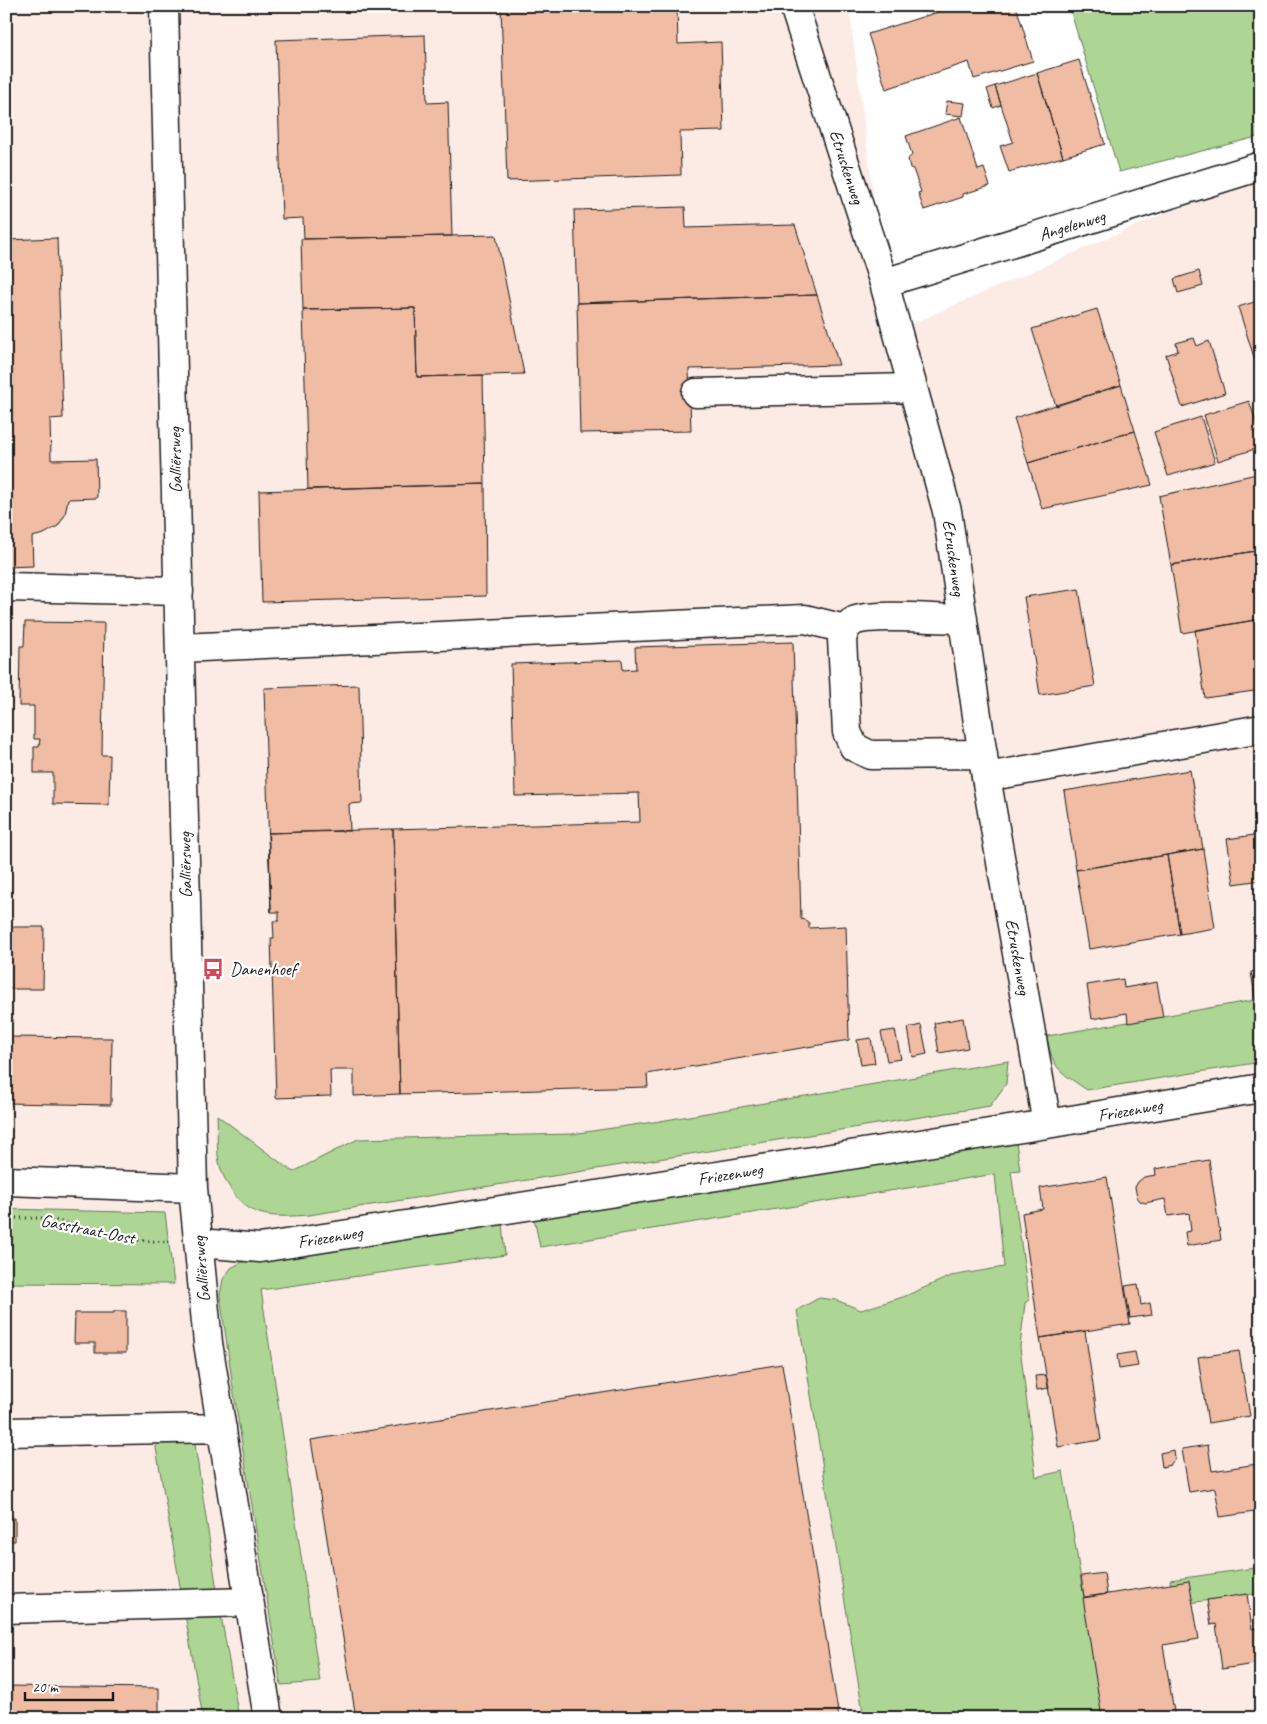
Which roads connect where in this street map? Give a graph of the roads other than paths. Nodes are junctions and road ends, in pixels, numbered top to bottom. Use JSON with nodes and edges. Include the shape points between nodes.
{"nodes":[{"id":1,"x":164,"y":6,"type":"edge"},
{"id":2,"x":794,"y":6,"type":"edge"},
{"id":3,"x":1261,"y":166,"type":"edge"},
{"id":4,"x":884,"y":283,"type":"junction"},
{"id":5,"x":913,"y":388,"type":"junction"},
{"id":6,"x":696,"y":393,"type":"dead end"},
{"id":7,"x":6,"y":587,"type":"edge"},
{"id":8,"x":178,"y":590,"type":"junction"},
{"id":9,"x":963,"y":619,"type":"junction"},
{"id":10,"x":845,"y":629,"type":"junction"},
{"id":11,"x":180,"y":648,"type":"junction"},
{"id":12,"x":1261,"y":729,"type":"edge"},
{"id":13,"x":984,"y":765,"type":"junction"},
{"id":14,"x":1261,"y":1088,"type":"edge"},
{"id":15,"x":1047,"y":1124,"type":"junction"},
{"id":16,"x":6,"y":1181,"type":"edge"},
{"id":17,"x":193,"y":1188,"type":"junction"},
{"id":18,"x":199,"y":1243,"type":"junction"},
{"id":19,"x":222,"y":1428,"type":"junction"},
{"id":20,"x":6,"y":1432,"type":"edge"},
{"id":21,"x":249,"y":1602,"type":"junction"},
{"id":22,"x":6,"y":1608,"type":"edge"},
{"id":23,"x":268,"y":1718,"type":"edge"}],
"edges":[{"from":1,"to":8,"type":"street","name":"Galliërsweg"},
{"from":2,"to":4,"type":"street","name":"Etruskenweg"},
{"from":3,"to":4,"type":"street","name":"Angelenweg"},
{"from":4,"to":5,"type":"street","name":"Etruskenweg"},
{"from":5,"to":6,"type":"street"},
{"from":5,"to":9,"type":"street","name":"Etruskenweg","via":[[947,510]]},
{"from":7,"to":8,"type":"street"},
{"from":8,"to":11,"type":"street","name":"Galliërsweg"},
{"from":9,"to":10,"type":"street","via":[[877,617],[854,621]]},
{"from":9,"to":13,"type":"street","name":"Etruskenweg"},
{"from":10,"to":11,"type":"street","via":[[805,619]]},
{"from":10,"to":13,"type":"street","via":[[842,639],[847,732],[854,747],[870,755]]},
{"from":11,"to":17,"type":"street","name":"Galliërsweg"},
{"from":12,"to":13,"type":"street"},
{"from":13,"to":15,"type":"street","name":"Etruskenweg"},
{"from":14,"to":15,"type":"street","name":"Friezenweg"},
{"from":15,"to":18,"type":"street","name":"Friezenweg","via":[[260,1248]]},
{"from":16,"to":17,"type":"street"},
{"from":17,"to":18,"type":"street","name":"Galliërsweg"},
{"from":18,"to":19,"type":"street","name":"Galliërsweg","via":[[208,1343]]},
{"from":19,"to":20,"type":"street"},
{"from":19,"to":21,"type":"street","name":"Galliërsweg"},
{"from":21,"to":22,"type":"street"},
{"from":21,"to":23,"type":"street","name":"Galliërsweg"}]}
